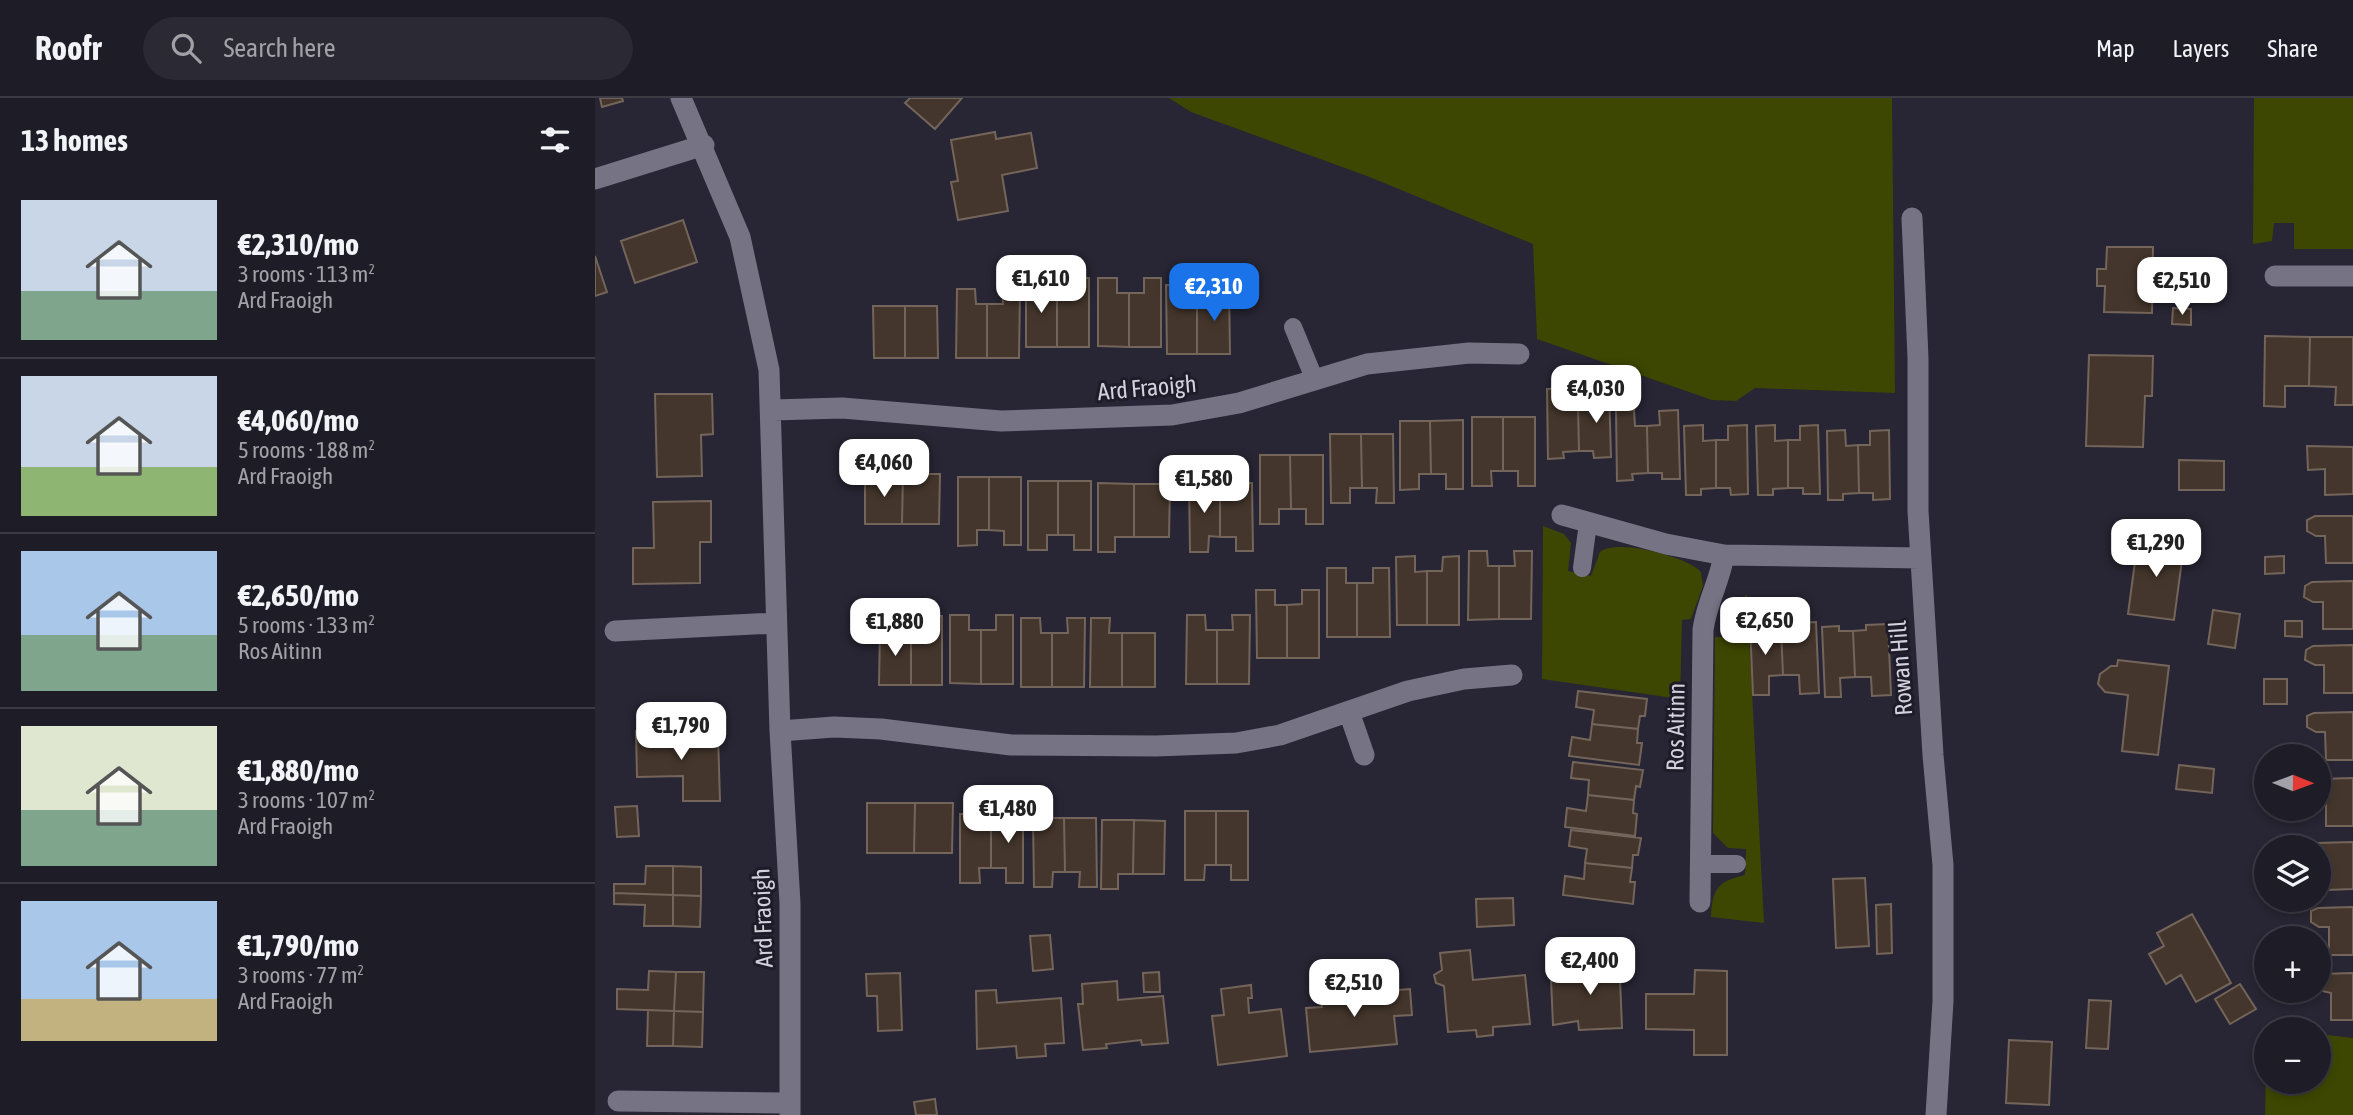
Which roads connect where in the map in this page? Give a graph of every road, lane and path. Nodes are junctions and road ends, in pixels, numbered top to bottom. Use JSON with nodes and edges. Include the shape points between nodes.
{"nodes":[{"id":1,"x":681,"y":98,"type":"edge"},
{"id":2,"x":704,"y":145,"type":"junction"},
{"id":3,"x":595,"y":179,"type":"edge"},
{"id":4,"x":1912,"y":218,"type":"dead end"},
{"id":5,"x":2275,"y":276,"type":"dead end"},
{"id":6,"x":2353,"y":276,"type":"edge"},
{"id":7,"x":1293,"y":327,"type":"dead end"},
{"id":8,"x":1519,"y":354,"type":"dead end"},
{"id":9,"x":1314,"y":378,"type":"junction"},
{"id":10,"x":773,"y":410,"type":"junction"},
{"id":11,"x":1562,"y":514,"type":"dead end"},
{"id":12,"x":1588,"y":523,"type":"junction"},
{"id":13,"x":1724,"y":555,"type":"junction"},
{"id":14,"x":1921,"y":558,"type":"junction"},
{"id":15,"x":1582,"y":568,"type":"dead end"},
{"id":16,"x":776,"y":623,"type":"junction"},
{"id":17,"x":615,"y":631,"type":"dead end"},
{"id":18,"x":1512,"y":675,"type":"dead end"},
{"id":19,"x":1349,"y":712,"type":"junction"},
{"id":20,"x":780,"y":731,"type":"junction"},
{"id":21,"x":1364,"y":755,"type":"dead end"},
{"id":22,"x":1700,"y":864,"type":"junction"},
{"id":23,"x":1737,"y":864,"type":"dead end"},
{"id":24,"x":1700,"y":902,"type":"dead end"},
{"id":25,"x":618,"y":1101,"type":"dead end"},
{"id":26,"x":790,"y":1109,"type":"edge"},
{"id":27,"x":1936,"y":1115,"type":"edge"}],
"edges":[{"from":1,"to":2,"type":"street","name":"Ard Fraoigh"},
{"from":2,"to":3,"type":"street"},
{"from":2,"to":10,"type":"street","name":"Ard Fraoigh","via":[[751,275]]},
{"from":4,"to":14,"type":"street","name":"Rowan Hill"},
{"from":5,"to":6,"type":"street"},
{"from":7,"to":9,"type":"lane"},
{"from":8,"to":9,"type":"street","name":"Ard Fraoigh","via":[[1391,360]]},
{"from":9,"to":10,"type":"street","name":"Ard Fraoigh","via":[[1239,403],[1172,415],[1001,421],[842,408]]},
{"from":10,"to":16,"type":"street","name":"Ard Fraoigh"},
{"from":11,"to":12,"type":"street"},
{"from":12,"to":13,"type":"street"},
{"from":12,"to":15,"type":"lane"},
{"from":13,"to":14,"type":"street"},
{"from":13,"to":22,"type":"street","name":"Ros Aitinn","via":[[1703,629]]},
{"from":14,"to":27,"type":"street","name":"Rowan Hill","via":[[1943,865],[1943,1002]]},
{"from":16,"to":17,"type":"street"},
{"from":16,"to":20,"type":"street","name":"Ard Fraoigh"},
{"from":18,"to":19,"type":"street","via":[[1408,691]]},
{"from":19,"to":20,"type":"street","via":[[1280,735],[1236,743],[1156,746],[984,744],[846,727]]},
{"from":19,"to":21,"type":"street"},
{"from":20,"to":26,"type":"street","name":"Ard Fraoigh","via":[[790,903]]},
{"from":22,"to":23,"type":"lane"},
{"from":22,"to":24,"type":"street","name":"Ros Aitinn"},
{"from":25,"to":26,"type":"street","name":"Ard Fraoigh"}]}
